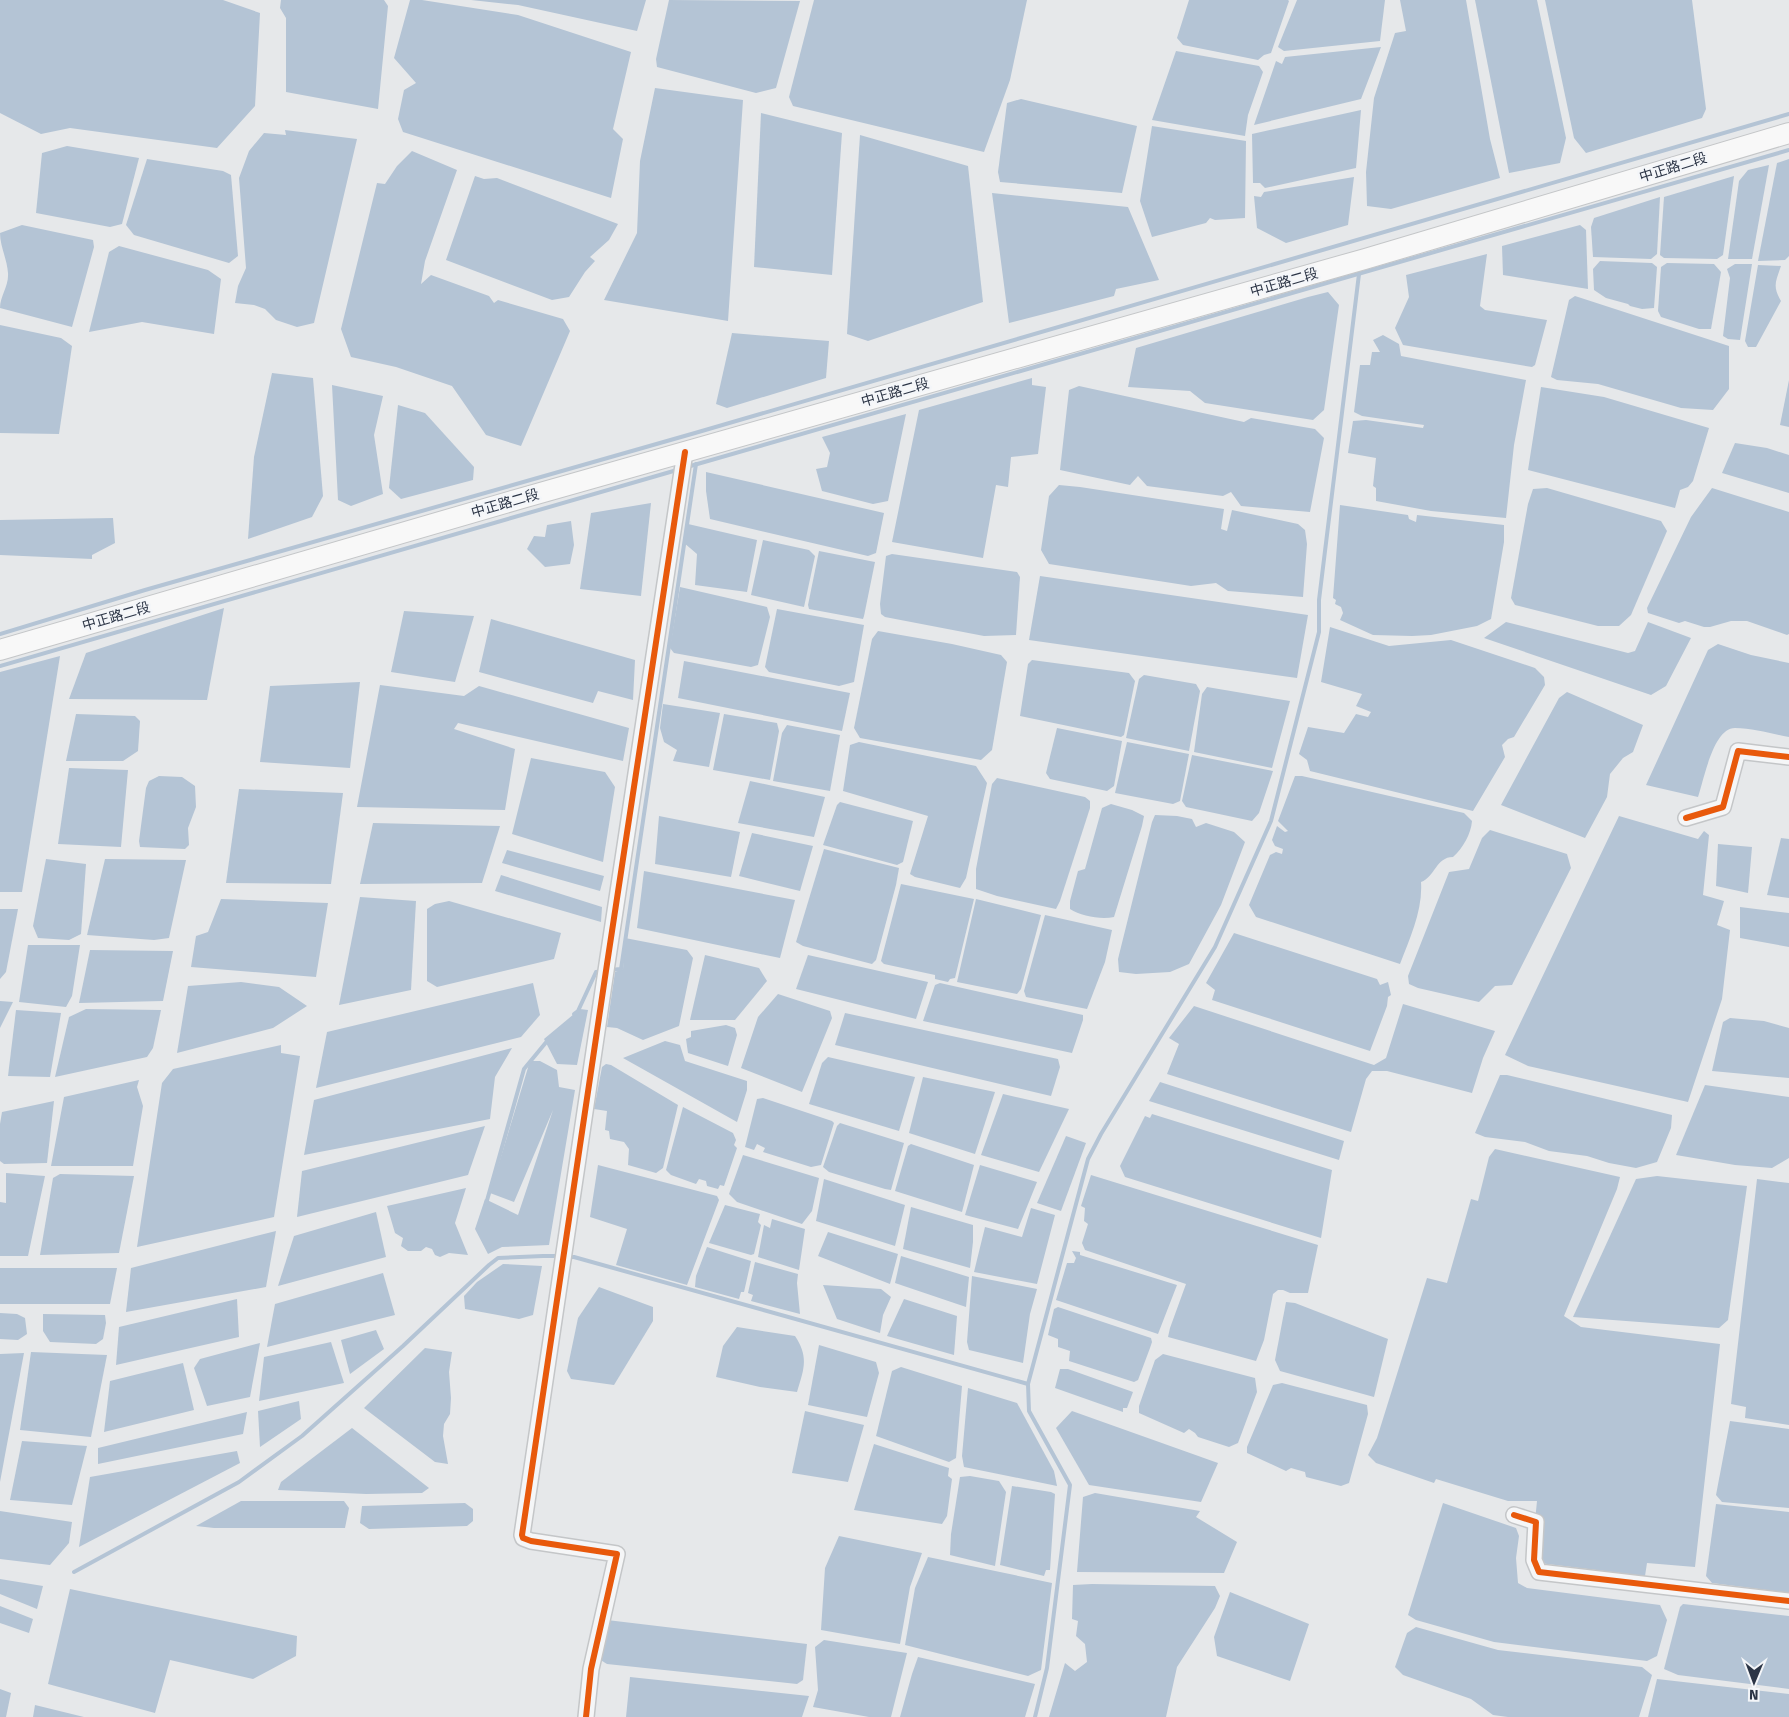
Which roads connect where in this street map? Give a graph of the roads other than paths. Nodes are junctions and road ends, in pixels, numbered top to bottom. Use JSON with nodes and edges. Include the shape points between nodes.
{"nodes":[{"id":1,"x":1789,"y":133,"type":"edge"},
{"id":2,"x":685,"y":452,"type":"junction"},
{"id":3,"x":0,"y":650,"type":"edge"},
{"id":4,"x":1789,"y":757,"type":"edge"},
{"id":5,"x":1686,"y":818,"type":"dead end"},
{"id":6,"x":1514,"y":1515,"type":"dead end"},
{"id":7,"x":1789,"y":1601,"type":"edge"},
{"id":8,"x":586,"y":1717,"type":"edge"}],
"edges":[{"from":1,"to":2,"type":"main road","name":"中正路二段","via":[[1356,261]]},
{"from":2,"to":3,"type":"main road","name":"中正路二段"},
{"from":2,"to":8,"type":"street","via":[[522,1535],[531,1541],[617,1554],[591,1669]]},
{"from":4,"to":5,"type":"street","via":[[1738,750],[1723,807]]},
{"from":6,"to":7,"type":"street","via":[[1536,1522],[1534,1560],[1539,1572]]}]}
